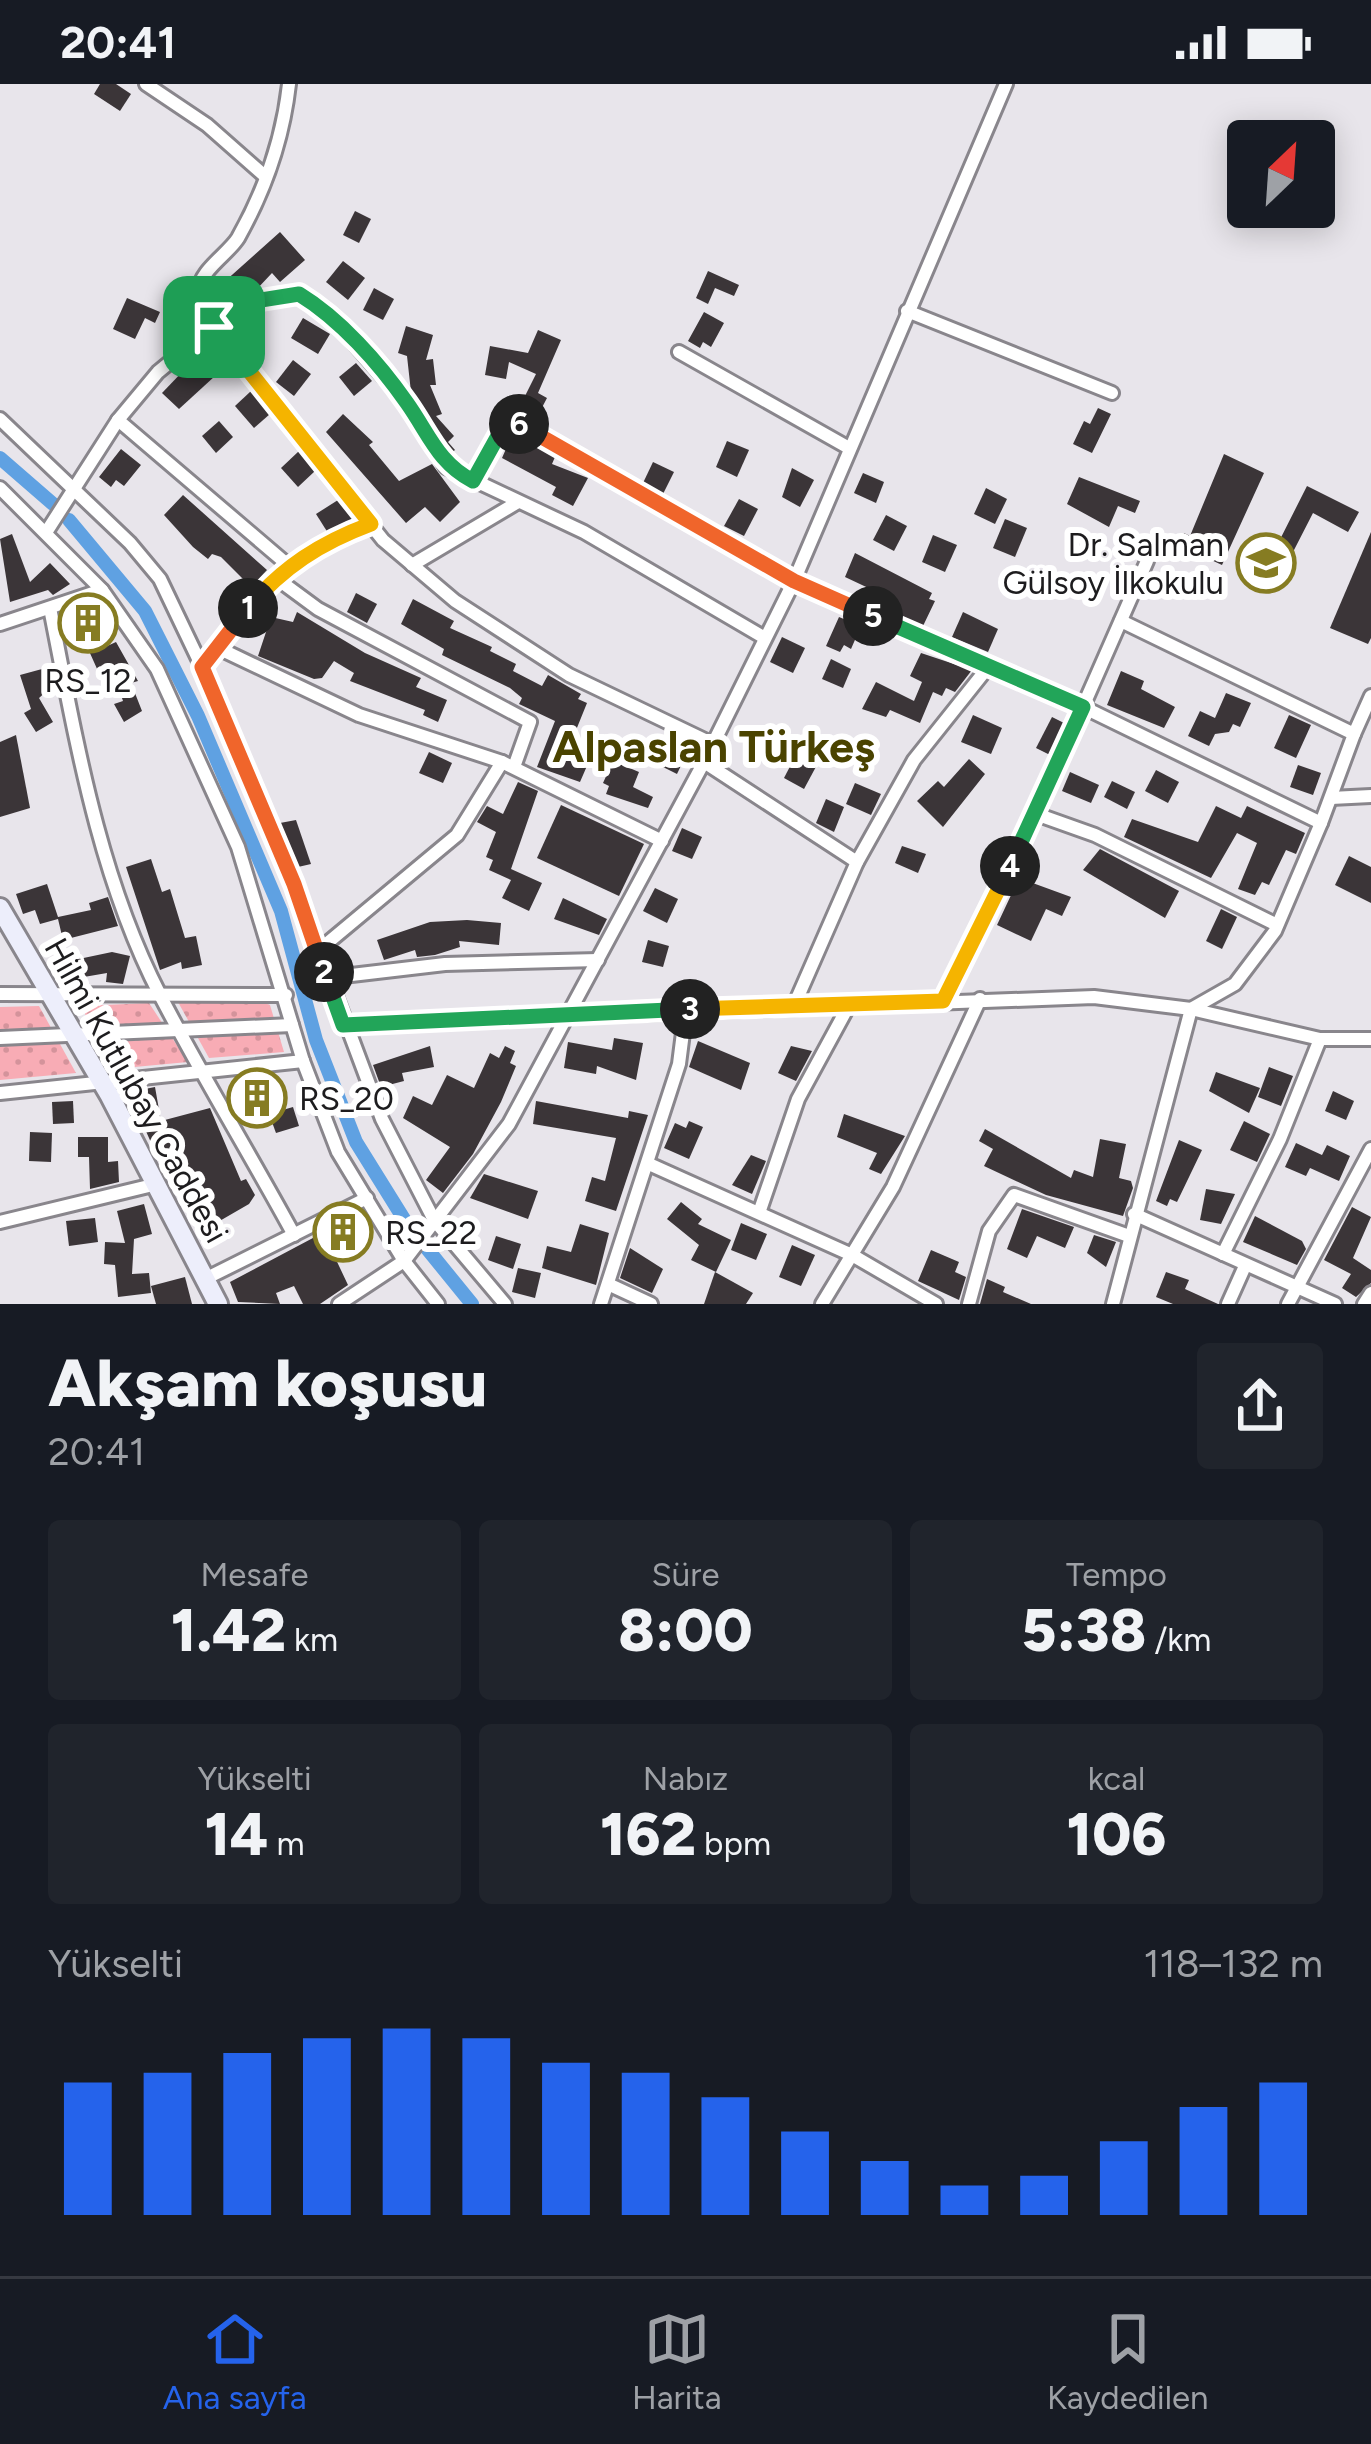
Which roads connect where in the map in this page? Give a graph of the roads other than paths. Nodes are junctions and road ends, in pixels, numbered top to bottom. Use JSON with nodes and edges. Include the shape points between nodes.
{"nodes":[{"id":1,"x":146,"y":84,"type":"edge"},
{"id":2,"x":289,"y":84,"type":"edge"},
{"id":3,"x":1006,"y":84,"type":"edge"},
{"id":4,"x":266,"y":177,"type":"junction"},
{"id":5,"x":907,"y":311,"type":"junction"},
{"id":6,"x":214,"y":327,"type":"junction"},
{"id":7,"x":679,"y":352,"type":"dead end"},
{"id":8,"x":1112,"y":393,"type":"dead end"},
{"id":9,"x":0,"y":419,"type":"edge"},
{"id":10,"x":118,"y":420,"type":"junction"},
{"id":11,"x":849,"y":448,"type":"junction"},
{"id":12,"x":473,"y":481,"type":"junction"},
{"id":13,"x":0,"y":488,"type":"edge"},
{"id":14,"x":74,"y":494,"type":"junction"},
{"id":15,"x":518,"y":502,"type":"junction"},
{"id":16,"x":6,"y":503,"type":"edge"},
{"id":17,"x":371,"y":524,"type":"junction"},
{"id":18,"x":47,"y":531,"type":"junction"},
{"id":19,"x":1147,"y":561,"type":"dead end"},
{"id":20,"x":288,"y":565,"type":"junction"},
{"id":21,"x":412,"y":565,"type":"junction"},
{"id":22,"x":276,"y":578,"type":"junction"},
{"id":23,"x":794,"y":581,"type":"junction"},
{"id":24,"x":102,"y":590,"type":"junction"},
{"id":25,"x":50,"y":608,"type":"junction"},
{"id":26,"x":1121,"y":621,"type":"junction"},
{"id":27,"x":0,"y":624,"type":"edge"},
{"id":28,"x":765,"y":638,"type":"junction"},
{"id":29,"x":216,"y":647,"type":"junction"},
{"id":30,"x":989,"y":666,"type":"junction"},
{"id":31,"x":202,"y":667,"type":"junction"},
{"id":32,"x":1371,"y":696,"type":"edge"},
{"id":33,"x":1083,"y":707,"type":"junction"},
{"id":34,"x":1354,"y":734,"type":"junction"},
{"id":35,"x":713,"y":744,"type":"junction"},
{"id":36,"x":704,"y":762,"type":"junction"},
{"id":37,"x":508,"y":765,"type":"junction"},
{"id":38,"x":1371,"y":796,"type":"edge"},
{"id":39,"x":1330,"y":798,"type":"junction"},
{"id":40,"x":1036,"y":814,"type":"junction"},
{"id":41,"x":1322,"y":824,"type":"junction"},
{"id":42,"x":662,"y":841,"type":"junction"},
{"id":43,"x":857,"y":862,"type":"junction"},
{"id":44,"x":0,"y":908,"type":"edge"},
{"id":45,"x":1277,"y":925,"type":"junction"},
{"id":46,"x":319,"y":950,"type":"junction"},
{"id":47,"x":598,"y":960,"type":"junction"},
{"id":48,"x":326,"y":978,"type":"junction"},
{"id":49,"x":50,"y":993,"type":"junction"},
{"id":50,"x":159,"y":993,"type":"junction"},
{"id":51,"x":0,"y":994,"type":"edge"},
{"id":52,"x":286,"y":994,"type":"junction"},
{"id":53,"x":980,"y":999,"type":"junction"},
{"id":54,"x":943,"y":1001,"type":"junction"},
{"id":55,"x":848,"y":1007,"type":"junction"},
{"id":56,"x":793,"y":1008,"type":"junction"},
{"id":57,"x":686,"y":1009,"type":"junction"},
{"id":58,"x":1191,"y":1009,"type":"junction"},
{"id":59,"x":570,"y":1012,"type":"junction"},
{"id":60,"x":292,"y":1025,"type":"junction"},
{"id":61,"x":343,"y":1025,"type":"junction"},
{"id":62,"x":180,"y":1029,"type":"junction"},
{"id":63,"x":74,"y":1034,"type":"junction"},
{"id":64,"x":0,"y":1038,"type":"edge"},
{"id":65,"x":1320,"y":1039,"type":"junction"},
{"id":66,"x":1371,"y":1039,"type":"edge"},
{"id":67,"x":303,"y":1061,"type":"junction"},
{"id":68,"x":206,"y":1072,"type":"junction"},
{"id":69,"x":102,"y":1083,"type":"junction"},
{"id":70,"x":0,"y":1093,"type":"edge"},
{"id":71,"x":1371,"y":1149,"type":"edge"},
{"id":72,"x":649,"y":1164,"type":"junction"},
{"id":73,"x":158,"y":1184,"type":"junction"},
{"id":74,"x":367,"y":1198,"type":"junction"},
{"id":75,"x":760,"y":1210,"type":"junction"},
{"id":76,"x":1134,"y":1214,"type":"junction"},
{"id":77,"x":434,"y":1220,"type":"junction"},
{"id":78,"x":0,"y":1222,"type":"edge"},
{"id":79,"x":293,"y":1234,"type":"junction"},
{"id":80,"x":1129,"y":1236,"type":"junction"},
{"id":81,"x":1223,"y":1254,"type":"junction"},
{"id":82,"x":852,"y":1255,"type":"junction"},
{"id":83,"x":404,"y":1261,"type":"junction"},
{"id":84,"x":1246,"y":1266,"type":"junction"},
{"id":85,"x":207,"y":1277,"type":"junction"},
{"id":86,"x":608,"y":1284,"type":"junction"},
{"id":87,"x":1298,"y":1286,"type":"junction"},
{"id":88,"x":1371,"y":1293,"type":"edge"},
{"id":89,"x":218,"y":1304,"type":"edge"},
{"id":90,"x":339,"y":1304,"type":"edge"},
{"id":91,"x":438,"y":1304,"type":"edge"},
{"id":92,"x":505,"y":1304,"type":"edge"},
{"id":93,"x":601,"y":1304,"type":"edge"},
{"id":94,"x":651,"y":1304,"type":"edge"},
{"id":95,"x":822,"y":1304,"type":"edge"},
{"id":96,"x":936,"y":1304,"type":"edge"},
{"id":97,"x":968,"y":1304,"type":"edge"},
{"id":98,"x":1113,"y":1304,"type":"edge"},
{"id":99,"x":1228,"y":1304,"type":"edge"},
{"id":100,"x":1288,"y":1304,"type":"edge"},
{"id":101,"x":1335,"y":1304,"type":"edge"},
{"id":102,"x":1364,"y":1304,"type":"edge"}],
"edges":[{"from":1,"to":4,"type":"street"},
{"from":2,"to":4,"type":"street"},
{"from":3,"to":5,"type":"street"},
{"from":4,"to":6,"type":"street","via":[[234,245],[204,277],[199,292]]},
{"from":5,"to":8,"type":"street"},
{"from":5,"to":11,"type":"street"},
{"from":6,"to":10,"type":"street","via":[[158,372]]},
{"from":6,"to":12,"type":"street","via":[[242,303],[299,294],[325,310],[405,401],[446,467]]},
{"from":6,"to":17,"type":"street"},
{"from":7,"to":11,"type":"street"},
{"from":9,"to":14,"type":"street"},
{"from":10,"to":14,"type":"street"},
{"from":10,"to":20,"type":"street"},
{"from":11,"to":23,"type":"street"},
{"from":12,"to":15,"type":"street"},
{"from":12,"to":23,"type":"street","via":[[508,418]]},
{"from":13,"to":16,"type":"street"},
{"from":14,"to":18,"type":"street"},
{"from":14,"to":31,"type":"street","via":[[160,579]]},
{"from":15,"to":21,"type":"street"},
{"from":15,"to":28,"type":"street"},
{"from":16,"to":18,"type":"street"},
{"from":17,"to":20,"type":"street"},
{"from":17,"to":21,"type":"street"},
{"from":18,"to":24,"type":"street"},
{"from":19,"to":26,"type":"street"},
{"from":20,"to":22,"type":"street"},
{"from":21,"to":35,"type":"street","via":[[569,675]]},
{"from":22,"to":29,"type":"street"},
{"from":22,"to":37,"type":"street","via":[[317,609],[530,722]]},
{"from":23,"to":28,"type":"street"},
{"from":23,"to":30,"type":"street"},
{"from":24,"to":25,"type":"street"},
{"from":24,"to":52,"type":"street","via":[[157,669],[200,760]]},
{"from":25,"to":27,"type":"street"},
{"from":25,"to":50,"type":"street","via":[[90,808]]},
{"from":26,"to":33,"type":"street"},
{"from":26,"to":34,"type":"street"},
{"from":28,"to":35,"type":"street"},
{"from":29,"to":31,"type":"street"},
{"from":29,"to":37,"type":"street","via":[[359,715]]},
{"from":30,"to":33,"type":"street"},
{"from":30,"to":43,"type":"street","via":[[914,760]]},
{"from":31,"to":46,"type":"street"},
{"from":32,"to":34,"type":"street"},
{"from":33,"to":40,"type":"street"},
{"from":33,"to":41,"type":"street"},
{"from":34,"to":39,"type":"street"},
{"from":35,"to":36,"type":"street"},
{"from":36,"to":42,"type":"street"},
{"from":36,"to":43,"type":"street"},
{"from":37,"to":42,"type":"street"},
{"from":37,"to":46,"type":"street","via":[[457,836]]},
{"from":38,"to":39,"type":"street"},
{"from":39,"to":41,"type":"street"},
{"from":40,"to":45,"type":"street"},
{"from":40,"to":54,"type":"street"},
{"from":41,"to":45,"type":"street"},
{"from":42,"to":47,"type":"street"},
{"from":43,"to":56,"type":"street"},
{"from":44,"to":49,"type":"street","name":"Hilmi Kutlubay Caddesi"},
{"from":45,"to":58,"type":"street","via":[[1235,984]]},
{"from":46,"to":48,"type":"street"},
{"from":47,"to":48,"type":"street","via":[[445,964]]},
{"from":47,"to":59,"type":"street"},
{"from":48,"to":61,"type":"street"},
{"from":49,"to":50,"type":"street"},
{"from":49,"to":51,"type":"street"},
{"from":49,"to":63,"type":"street","name":"Hilmi Kutlubay Caddesi"},
{"from":50,"to":52,"type":"street"},
{"from":50,"to":62,"type":"street"},
{"from":52,"to":60,"type":"street"},
{"from":53,"to":54,"type":"street"},
{"from":53,"to":58,"type":"street","via":[[1094,997]]},
{"from":53,"to":82,"type":"street"},
{"from":54,"to":55,"type":"street"},
{"from":55,"to":56,"type":"street"},
{"from":55,"to":75,"type":"street","via":[[798,1099]]},
{"from":56,"to":57,"type":"street"},
{"from":57,"to":59,"type":"street"},
{"from":57,"to":72,"type":"street"},
{"from":58,"to":65,"type":"street"},
{"from":58,"to":76,"type":"street"},
{"from":59,"to":61,"type":"street"},
{"from":59,"to":77,"type":"street","via":[[509,1124]]},
{"from":60,"to":62,"type":"street"},
{"from":60,"to":67,"type":"street"},
{"from":61,"to":77,"type":"street"},
{"from":62,"to":63,"type":"street"},
{"from":62,"to":68,"type":"street"},
{"from":63,"to":64,"type":"street"},
{"from":63,"to":69,"type":"street","name":"Hilmi Kutlubay Caddesi"},
{"from":65,"to":66,"type":"street"},
{"from":65,"to":81,"type":"street"},
{"from":67,"to":68,"type":"street"},
{"from":67,"to":74,"type":"street","via":[[338,1152]]},
{"from":68,"to":69,"type":"street"},
{"from":68,"to":79,"type":"street"},
{"from":69,"to":70,"type":"street"},
{"from":69,"to":73,"type":"street","name":"Hilmi Kutlubay Caddesi"},
{"from":71,"to":87,"type":"street"},
{"from":72,"to":75,"type":"street"},
{"from":72,"to":86,"type":"street"},
{"from":73,"to":78,"type":"street"},
{"from":73,"to":85,"type":"street","name":"Hilmi Kutlubay Caddesi"},
{"from":74,"to":79,"type":"street"},
{"from":74,"to":83,"type":"street"},
{"from":75,"to":82,"type":"street"},
{"from":76,"to":80,"type":"street"},
{"from":76,"to":81,"type":"street"},
{"from":77,"to":83,"type":"street"},
{"from":77,"to":92,"type":"street"},
{"from":79,"to":85,"type":"street"},
{"from":80,"to":97,"type":"street","via":[[1014,1195],[989,1231]]},
{"from":80,"to":98,"type":"street"},
{"from":81,"to":84,"type":"street"},
{"from":82,"to":95,"type":"street"},
{"from":82,"to":96,"type":"street"},
{"from":83,"to":90,"type":"street"},
{"from":83,"to":91,"type":"street"},
{"from":84,"to":87,"type":"street"},
{"from":84,"to":99,"type":"street"},
{"from":85,"to":89,"type":"street","name":"Hilmi Kutlubay Caddesi"},
{"from":86,"to":93,"type":"street"},
{"from":86,"to":94,"type":"street"},
{"from":87,"to":100,"type":"street"},
{"from":87,"to":101,"type":"street"},
{"from":88,"to":102,"type":"street"}]}
